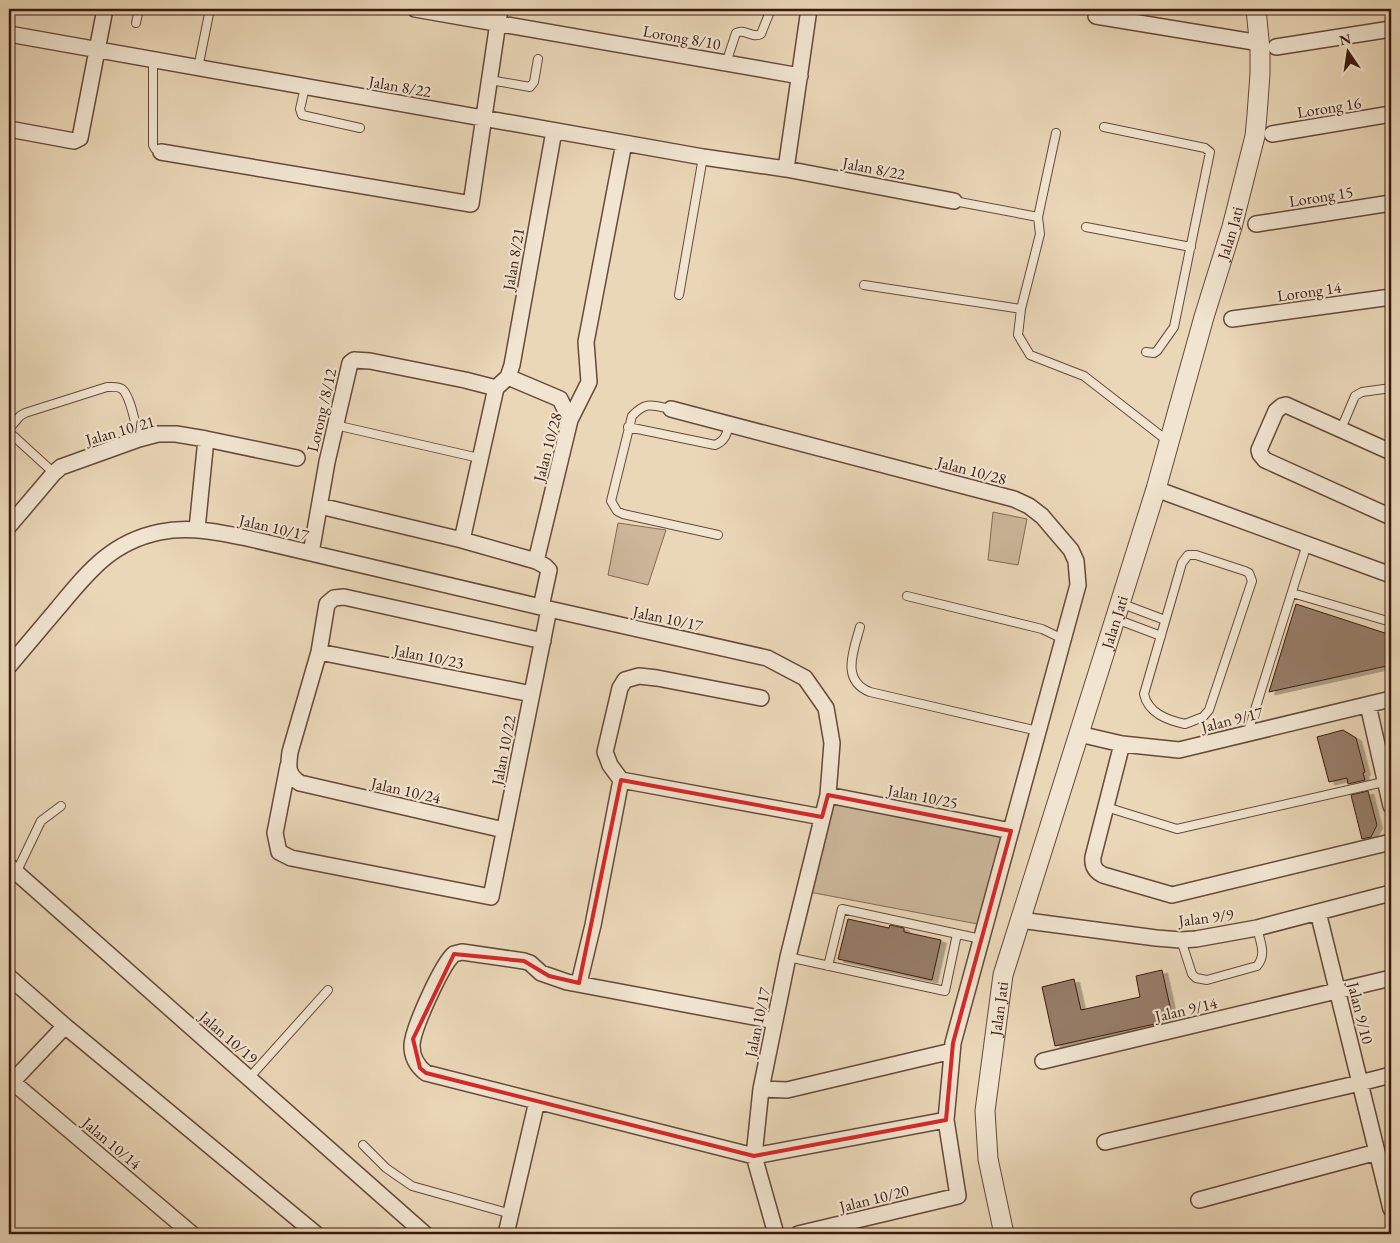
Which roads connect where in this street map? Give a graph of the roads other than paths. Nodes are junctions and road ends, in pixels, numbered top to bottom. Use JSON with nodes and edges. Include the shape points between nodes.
{"nodes":[{"id":1,"x":105,"y":9,"type":"edge"},
{"id":2,"x":139,"y":9,"type":"edge"},
{"id":3,"x":210,"y":9,"type":"edge"},
{"id":4,"x":415,"y":9,"type":"edge"},
{"id":5,"x":771,"y":9,"type":"edge"},
{"id":6,"x":807,"y":9,"type":"edge"},
{"id":7,"x":1256,"y":9,"type":"edge"},
{"id":8,"x":499,"y":16,"type":"edge"},
{"id":9,"x":1096,"y":16,"type":"dead end"},
{"id":10,"x":136,"y":23,"type":"dead end"},
{"id":11,"x":1391,"y":29,"type":"edge"},
{"id":12,"x":9,"y":34,"type":"edge"},
{"id":13,"x":1268,"y":45,"type":"junction"},
{"id":14,"x":97,"y":50,"type":"junction"},
{"id":15,"x":538,"y":59,"type":"dead end"},
{"id":16,"x":154,"y":60,"type":"junction"},
{"id":17,"x":726,"y":63,"type":"junction"},
{"id":18,"x":198,"y":68,"type":"junction"},
{"id":19,"x":800,"y":76,"type":"junction"},
{"id":20,"x":490,"y":80,"type":"junction"},
{"id":21,"x":305,"y":87,"type":"junction"},
{"id":22,"x":1391,"y":114,"type":"edge"},
{"id":23,"x":484,"y":118,"type":"junction"},
{"id":24,"x":1104,"y":127,"type":"dead end"},
{"id":25,"x":360,"y":128,"type":"dead end"},
{"id":26,"x":9,"y":129,"type":"edge"},
{"id":27,"x":554,"y":131,"type":"junction"},
{"id":28,"x":1056,"y":133,"type":"dead end"},
{"id":29,"x":1272,"y":134,"type":"dead end"},
{"id":30,"x":624,"y":143,"type":"junction"},
{"id":31,"x":162,"y":152,"type":"joint"},
{"id":32,"x":703,"y":157,"type":"junction"},
{"id":33,"x":786,"y":169,"type":"junction"},
{"id":34,"x":954,"y":201,"type":"joint"},
{"id":35,"x":1391,"y":204,"type":"edge"},
{"id":36,"x":1038,"y":217,"type":"junction"},
{"id":37,"x":1256,"y":224,"type":"dead end"},
{"id":38,"x":1086,"y":228,"type":"dead end"},
{"id":39,"x":1191,"y":247,"type":"junction"},
{"id":40,"x":864,"y":285,"type":"dead end"},
{"id":41,"x":679,"y":295,"type":"dead end"},
{"id":42,"x":1391,"y":297,"type":"edge"},
{"id":43,"x":1021,"y":309,"type":"junction"},
{"id":44,"x":1232,"y":319,"type":"dead end"},
{"id":45,"x":1146,"y":352,"type":"dead end"},
{"id":46,"x":508,"y":377,"type":"junction"},
{"id":47,"x":496,"y":388,"type":"junction"},
{"id":48,"x":1391,"y":388,"type":"edge"},
{"id":49,"x":671,"y":409,"type":"joint"},
{"id":50,"x":570,"y":420,"type":"junction"},
{"id":51,"x":729,"y":424,"type":"junction"},
{"id":52,"x":335,"y":425,"type":"junction"},
{"id":53,"x":628,"y":428,"type":"junction"},
{"id":54,"x":1341,"y":429,"type":"junction"},
{"id":55,"x":9,"y":430,"type":"edge"},
{"id":56,"x":138,"y":439,"type":"junction"},
{"id":57,"x":206,"y":439,"type":"junction"},
{"id":58,"x":1169,"y":442,"type":"junction"},
{"id":59,"x":1391,"y":452,"type":"edge"},
{"id":60,"x":297,"y":458,"type":"dead end"},
{"id":61,"x":480,"y":458,"type":"junction"},
{"id":62,"x":54,"y":473,"type":"junction"},
{"id":63,"x":1156,"y":489,"type":"junction"},
{"id":64,"x":320,"y":506,"type":"junction"},
{"id":65,"x":1391,"y":517,"type":"edge"},
{"id":66,"x":9,"y":526,"type":"edge"},
{"id":67,"x":197,"y":529,"type":"junction"},
{"id":68,"x":718,"y":535,"type":"dead end"},
{"id":69,"x":462,"y":540,"type":"junction"},
{"id":70,"x":1307,"y":544,"type":"junction"},
{"id":71,"x":311,"y":553,"type":"junction"},
{"id":72,"x":536,"y":561,"type":"junction"},
{"id":73,"x":1391,"y":575,"type":"edge"},
{"id":74,"x":1292,"y":593,"type":"junction"},
{"id":75,"x":907,"y":596,"type":"dead end"},
{"id":76,"x":545,"y":608,"type":"junction"},
{"id":77,"x":1118,"y":611,"type":"junction"},
{"id":78,"x":1166,"y":620,"type":"junction"},
{"id":79,"x":1391,"y":622,"type":"edge"},
{"id":80,"x":860,"y":628,"type":"dead end"},
{"id":81,"x":1161,"y":636,"type":"junction"},
{"id":82,"x":1063,"y":639,"type":"junction"},
{"id":83,"x":543,"y":641,"type":"junction"},
{"id":84,"x":319,"y":652,"type":"junction"},
{"id":85,"x":9,"y":666,"type":"edge"},
{"id":86,"x":532,"y":694,"type":"junction"},
{"id":87,"x":761,"y":698,"type":"dead end"},
{"id":88,"x":1391,"y":699,"type":"edge"},
{"id":89,"x":1368,"y":705,"type":"junction"},
{"id":90,"x":1038,"y":731,"type":"junction"},
{"id":91,"x":1248,"y":732,"type":"junction"},
{"id":92,"x":1079,"y":734,"type":"junction"},
{"id":93,"x":1122,"y":744,"type":"junction"},
{"id":94,"x":288,"y":765,"type":"junction"},
{"id":95,"x":621,"y":780,"type":"junction"},
{"id":96,"x":1388,"y":781,"type":"edge"},
{"id":97,"x":828,"y":795,"type":"junction"},
{"id":98,"x":61,"y":806,"type":"dead end"},
{"id":99,"x":1391,"y":806,"type":"edge"},
{"id":100,"x":1106,"y":808,"type":"junction"},
{"id":101,"x":822,"y":817,"type":"junction"},
{"id":102,"x":504,"y":830,"type":"junction"},
{"id":103,"x":1011,"y":831,"type":"junction"},
{"id":104,"x":1391,"y":842,"type":"edge"},
{"id":105,"x":12,"y":869,"type":"edge"},
{"id":106,"x":1391,"y":893,"type":"edge"},
{"id":107,"x":1318,"y":912,"type":"junction"},
{"id":108,"x":1020,"y":920,"type":"junction"},
{"id":109,"x":1257,"y":928,"type":"junction"},
{"id":110,"x":957,"y":934,"type":"junction"},
{"id":111,"x":981,"y":939,"type":"junction"},
{"id":112,"x":1181,"y":940,"type":"junction"},
{"id":113,"x":788,"y":957,"type":"junction"},
{"id":114,"x":828,"y":966,"type":"junction"},
{"id":115,"x":9,"y":977,"type":"edge"},
{"id":116,"x":1391,"y":978,"type":"edge"},
{"id":117,"x":579,"y":983,"type":"junction"},
{"id":118,"x":328,"y":990,"type":"dead end"},
{"id":119,"x":1338,"y":991,"type":"junction"},
{"id":120,"x":776,"y":1021,"type":"junction"},
{"id":121,"x":65,"y":1026,"type":"junction"},
{"id":122,"x":952,"y":1051,"type":"junction"},
{"id":123,"x":1043,"y":1061,"type":"dead end"},
{"id":124,"x":1391,"y":1074,"type":"edge"},
{"id":125,"x":249,"y":1078,"type":"junction"},
{"id":126,"x":11,"y":1080,"type":"edge"},
{"id":127,"x":1360,"y":1083,"type":"junction"},
{"id":128,"x":761,"y":1089,"type":"junction"},
{"id":129,"x":537,"y":1101,"type":"junction"},
{"id":130,"x":946,"y":1120,"type":"junction"},
{"id":131,"x":1105,"y":1142,"type":"dead end"},
{"id":132,"x":363,"y":1146,"type":"dead end"},
{"id":133,"x":1377,"y":1152,"type":"junction"},
{"id":134,"x":754,"y":1156,"type":"junction"},
{"id":135,"x":1199,"y":1200,"type":"dead end"},
{"id":136,"x":1391,"y":1209,"type":"edge"},
{"id":137,"x":511,"y":1214,"type":"junction"},
{"id":138,"x":192,"y":1234,"type":"edge"},
{"id":139,"x":316,"y":1234,"type":"edge"},
{"id":140,"x":425,"y":1234,"type":"edge"},
{"id":141,"x":506,"y":1234,"type":"edge"},
{"id":142,"x":776,"y":1234,"type":"edge"},
{"id":143,"x":798,"y":1234,"type":"edge"},
{"id":144,"x":1004,"y":1234,"type":"edge"}],
"edges":[{"from":1,"to":14,"type":"street"},
{"from":2,"to":10,"type":"lane"},
{"from":3,"to":18,"type":"lane"},
{"from":4,"to":8,"type":"street","name":"Lorong 8/10"},
{"from":5,"to":17,"type":"lane","via":[[761,34],[736,33]]},
{"from":6,"to":19,"type":"street"},
{"from":7,"to":13,"type":"street","name":"Jalan Jati"},
{"from":8,"to":17,"type":"street","name":"Lorong 8/10"},
{"from":8,"to":20,"type":"street"},
{"from":9,"to":13,"type":"street"},
{"from":11,"to":13,"type":"street"},
{"from":12,"to":14,"type":"street","name":"Jalan 8/22"},
{"from":13,"to":58,"type":"street","name":"Jalan Jati","via":[[1260,74],[1255,136]]},
{"from":14,"to":16,"type":"street","name":"Jalan 8/22"},
{"from":14,"to":26,"type":"street","via":[[80,138],[74,140]]},
{"from":15,"to":20,"type":"lane","via":[[530,87]]},
{"from":16,"to":18,"type":"street","name":"Jalan 8/22"},
{"from":16,"to":31,"type":"lane","via":[[153,144]]},
{"from":17,"to":19,"type":"street","name":"Lorong 8/10"},
{"from":18,"to":21,"type":"street","name":"Jalan 8/22"},
{"from":19,"to":33,"type":"street"},
{"from":20,"to":23,"type":"street"},
{"from":21,"to":23,"type":"street","name":"Jalan 8/22"},
{"from":21,"to":25,"type":"lane","via":[[300,109],[302,115]]},
{"from":22,"to":29,"type":"street","name":"Lorong 16"},
{"from":23,"to":27,"type":"street","name":"Jalan 8/22"},
{"from":23,"to":31,"type":"street","via":[[471,204]]},
{"from":24,"to":39,"type":"lane","via":[[1208,149],[1210,155]]},
{"from":27,"to":30,"type":"street","name":"Jalan 8/22"},
{"from":27,"to":46,"type":"street","name":"Jalan 8/21"},
{"from":28,"to":36,"type":"lane"},
{"from":30,"to":32,"type":"street","name":"Jalan 8/22"},
{"from":30,"to":50,"type":"street","name":"Jalan 10/28","via":[[586,342],[589,382]]},
{"from":32,"to":33,"type":"street","name":"Jalan 8/22"},
{"from":32,"to":41,"type":"lane"},
{"from":33,"to":34,"type":"street","name":"Jalan 8/22"},
{"from":34,"to":36,"type":"lane"},
{"from":35,"to":37,"type":"street","name":"Lorong 15"},
{"from":36,"to":43,"type":"lane","via":[[1040,234]]},
{"from":38,"to":39,"type":"lane"},
{"from":39,"to":45,"type":"lane","via":[[1174,327],[1157,351]]},
{"from":40,"to":43,"type":"lane"},
{"from":42,"to":44,"type":"street","name":"Lorong 14"},
{"from":43,"to":58,"type":"lane","via":[[1018,335],[1030,355],[1084,376]]},
{"from":46,"to":47,"type":"street"},
{"from":46,"to":50,"type":"street","via":[[560,400]]},
{"from":47,"to":52,"type":"street","name":"Lorong /8/12","via":[[380,362],[354,360],[348,368]]},
{"from":47,"to":61,"type":"street"},
{"from":48,"to":54,"type":"lane","via":[[1355,396]]},
{"from":49,"to":51,"type":"street","name":"Jalan 10/28"},
{"from":49,"to":53,"type":"lane","via":[[649,404],[642,406],[632,416]]},
{"from":50,"to":72,"type":"street","name":"Jalan 10/28"},
{"from":51,"to":53,"type":"lane","via":[[725,439],[715,445]]},
{"from":51,"to":82,"type":"street","name":"Jalan 10/28","via":[[1014,499],[1029,506],[1042,516],[1076,560],[1078,585]]},
{"from":52,"to":61,"type":"lane"},
{"from":52,"to":64,"type":"street","name":"Lorong /8/12"},
{"from":53,"to":68,"type":"lane","via":[[611,495],[613,507],[623,514]]},
{"from":54,"to":59,"type":"street"},
{"from":54,"to":65,"type":"street","via":[[1291,406],[1282,406],[1276,411],[1260,446],[1260,454],[1265,460]]},
{"from":55,"to":56,"type":"lane","via":[[25,413],[116,387],[122,389],[128,398]]},
{"from":55,"to":62,"type":"lane"},
{"from":56,"to":57,"type":"street","name":"Jalan 10/21","via":[[158,434]]},
{"from":56,"to":62,"type":"street","name":"Jalan 10/21","via":[[63,466]]},
{"from":57,"to":60,"type":"street","name":"Jalan 10/21"},
{"from":57,"to":67,"type":"street"},
{"from":58,"to":63,"type":"street","name":"Jalan Jati"},
{"from":61,"to":69,"type":"street"},
{"from":62,"to":66,"type":"street","name":"Jalan 10/21"},
{"from":63,"to":70,"type":"street"},
{"from":63,"to":77,"type":"street","name":"Jalan Jati"},
{"from":64,"to":69,"type":"street"},
{"from":64,"to":71,"type":"street","name":"Lorong /8/12"},
{"from":67,"to":71,"type":"street","name":"Jalan 10/17"},
{"from":67,"to":85,"type":"street","name":"Jalan 10/17","via":[[146,535],[118,547],[93,567]]},
{"from":69,"to":72,"type":"street"},
{"from":70,"to":73,"type":"street"},
{"from":70,"to":74,"type":"lane"},
{"from":71,"to":76,"type":"street","name":"Jalan 10/17"},
{"from":72,"to":76,"type":"street","via":[[549,570]]},
{"from":74,"to":79,"type":"lane"},
{"from":74,"to":91,"type":"lane"},
{"from":75,"to":82,"type":"lane","via":[[1042,629]]},
{"from":76,"to":83,"type":"street","name":"Jalan 10/22"},
{"from":76,"to":97,"type":"street","name":"Jalan 10/17","via":[[768,658],[805,678],[826,708],[832,744]]},
{"from":77,"to":78,"type":"lane"},
{"from":77,"to":81,"type":"lane"},
{"from":77,"to":92,"type":"street","name":"Jalan Jati"},
{"from":78,"to":81,"type":"lane"},
{"from":78,"to":81,"type":"lane","via":[[1182,563],[1188,556],[1196,555],[1237,568],[1251,577],[1252,585],[1204,717],[1182,723],[1157,714],[1144,697]]},
{"from":80,"to":90,"type":"lane","via":[[851,671],[864,689]]},
{"from":82,"to":90,"type":"street"},
{"from":83,"to":84,"type":"street","via":[[344,597],[334,598],[327,604]]},
{"from":83,"to":86,"type":"street","name":"Jalan 10/22"},
{"from":84,"to":86,"type":"street","name":"Jalan 10/23"},
{"from":84,"to":94,"type":"street"},
{"from":86,"to":102,"type":"street","name":"Jalan 10/22"},
{"from":87,"to":95,"type":"street","via":[[657,678],[639,676],[625,680],[620,688],[605,752]]},
{"from":88,"to":89,"type":"street","name":"Jalan 9/17"},
{"from":89,"to":91,"type":"street","name":"Jalan 9/17"},
{"from":89,"to":96,"type":"street"},
{"from":90,"to":103,"type":"street"},
{"from":91,"to":93,"type":"street","name":"Jalan 9/17","via":[[1179,750]]},
{"from":92,"to":93,"type":"street","name":"Jalan 9/17"},
{"from":92,"to":108,"type":"street","name":"Jalan Jati"},
{"from":93,"to":100,"type":"street"},
{"from":94,"to":102,"type":"street","name":"Jalan 10/24","via":[[289,773],[300,783]]},
{"from":94,"to":102,"type":"street","name":"Jalan 10/22","via":[[275,833],[279,852],[291,858],[491,897]]},
{"from":95,"to":101,"type":"street"},
{"from":95,"to":117,"type":"street"},
{"from":96,"to":99,"type":"street"},
{"from":96,"to":100,"type":"lane","via":[[1177,829]]},
{"from":97,"to":101,"type":"street","name":"Jalan 10/17"},
{"from":97,"to":103,"type":"street","name":"Jalan 10/25"},
{"from":98,"to":105,"type":"lane","via":[[41,821]]},
{"from":100,"to":104,"type":"street","name":"Jalan 9/9","via":[[1092,863],[1098,873],[1172,895]]},
{"from":101,"to":113,"type":"street","name":"Jalan 10/17"},
{"from":103,"to":111,"type":"street"},
{"from":105,"to":125,"type":"street","name":"Jalan 10/19"},
{"from":106,"to":107,"type":"street","name":"Jalan 9/9"},
{"from":107,"to":109,"type":"street","name":"Jalan 9/9"},
{"from":107,"to":119,"type":"street","name":"Jalan 9/10"},
{"from":108,"to":112,"type":"street","name":"Jalan 9/9"},
{"from":108,"to":144,"type":"street","name":"Jalan Jati","via":[[999,994],[985,1111],[988,1159]]},
{"from":109,"to":112,"type":"street","name":"Jalan 9/9"},
{"from":109,"to":112,"type":"lane","via":[[1263,950],[1261,962],[1252,969],[1207,980],[1192,974]]},
{"from":110,"to":111,"type":"lane"},
{"from":110,"to":114,"type":"lane","via":[[842,909]]},
{"from":110,"to":114,"type":"lane","via":[[945,991]]},
{"from":111,"to":122,"type":"street"},
{"from":113,"to":114,"type":"lane"},
{"from":113,"to":120,"type":"street","name":"Jalan 10/17"},
{"from":115,"to":121,"type":"street"},
{"from":116,"to":119,"type":"street","name":"Jalan 9/14"},
{"from":117,"to":120,"type":"street"},
{"from":117,"to":129,"type":"street","via":[[541,973],[524,961],[473,953],[454,954],[426,1005],[413,1039],[415,1062],[426,1073]]},
{"from":118,"to":125,"type":"lane"},
{"from":119,"to":123,"type":"street","name":"Jalan 9/14"},
{"from":119,"to":127,"type":"street","name":"Jalan 9/10"},
{"from":120,"to":128,"type":"street","name":"Jalan 10/17"},
{"from":121,"to":126,"type":"street"},
{"from":121,"to":139,"type":"street"},
{"from":122,"to":128,"type":"street","via":[[788,1090]]},
{"from":122,"to":130,"type":"street"},
{"from":124,"to":127,"type":"street"},
{"from":125,"to":140,"type":"street","name":"Jalan 10/19"},
{"from":126,"to":138,"type":"street","name":"Jalan 10/14"},
{"from":127,"to":131,"type":"street"},
{"from":127,"to":133,"type":"street","name":"Jalan 9/10"},
{"from":128,"to":134,"type":"street","name":"Jalan 10/17"},
{"from":129,"to":134,"type":"street"},
{"from":129,"to":137,"type":"street"},
{"from":130,"to":134,"type":"street"},
{"from":130,"to":143,"type":"street","name":"Jalan 10/20","via":[[958,1196]]},
{"from":132,"to":137,"type":"lane","via":[[412,1186]]},
{"from":133,"to":135,"type":"street"},
{"from":133,"to":136,"type":"street","name":"Jalan 9/10"},
{"from":134,"to":142,"type":"street","name":"Jalan 10/17"},
{"from":137,"to":141,"type":"street"}]}
